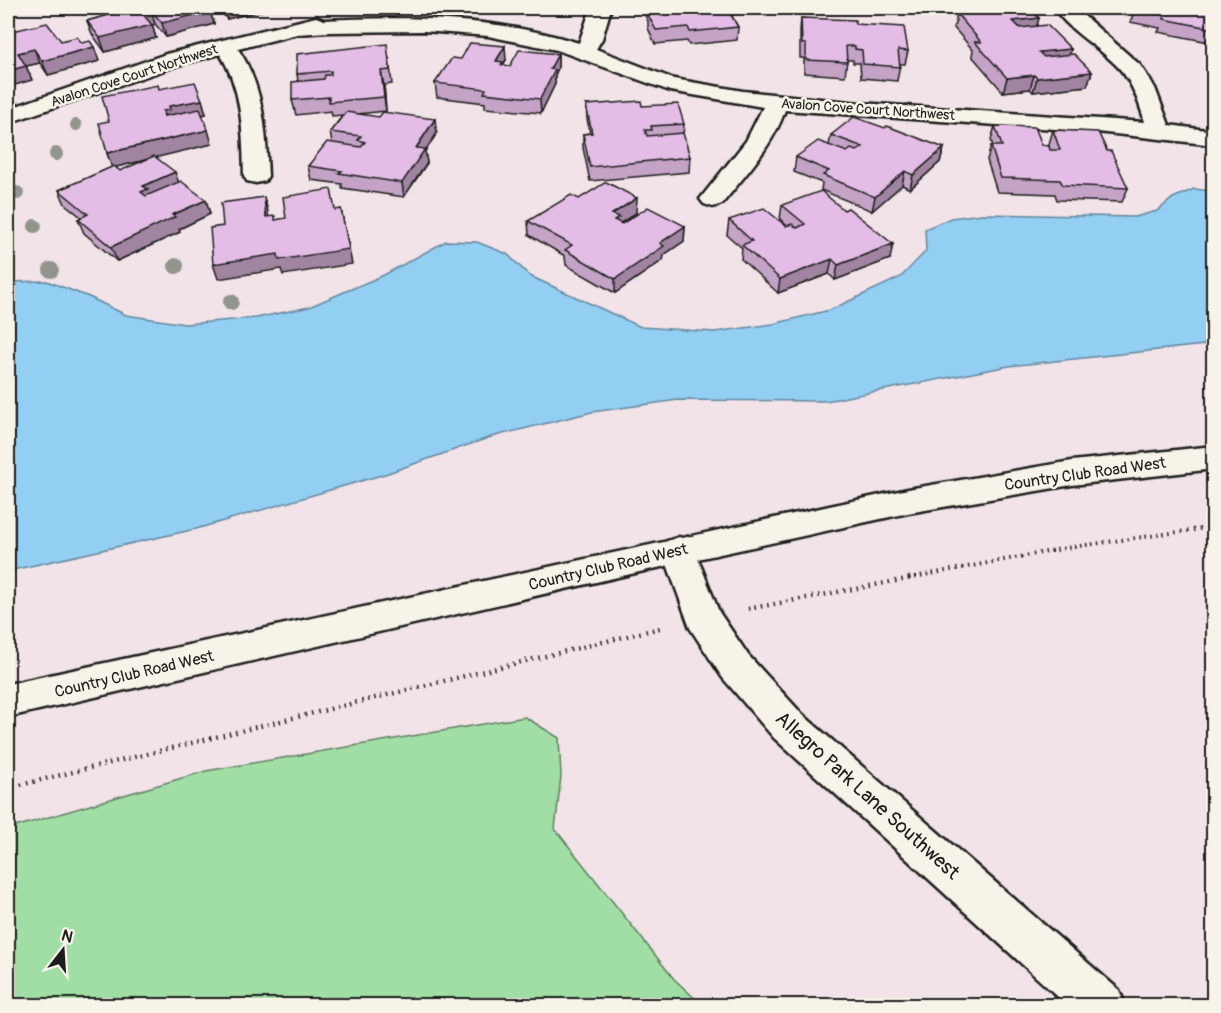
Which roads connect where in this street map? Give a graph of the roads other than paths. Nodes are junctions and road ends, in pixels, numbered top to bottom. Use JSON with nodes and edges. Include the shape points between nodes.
{"nodes":[{"id":1,"x":376,"y":8,"type":"edge"},
{"id":2,"x":601,"y":8,"type":"edge"},
{"id":3,"x":1064,"y":8,"type":"edge"},
{"id":4,"x":296,"y":28,"type":"junction"},
{"id":5,"x":225,"y":45,"type":"junction"},
{"id":6,"x":584,"y":52,"type":"junction"},
{"id":7,"x":776,"y":102,"type":"junction"},
{"id":8,"x":8,"y":116,"type":"edge"},
{"id":9,"x":1159,"y":130,"type":"junction"},
{"id":10,"x":1214,"y":138,"type":"edge"},
{"id":11,"x":1214,"y":152,"type":"edge"},
{"id":12,"x":256,"y":176,"type":"dead end"},
{"id":13,"x":713,"y":199,"type":"dead end"},
{"id":14,"x":1214,"y":457,"type":"edge"},
{"id":15,"x":679,"y":550,"type":"junction"},
{"id":16,"x":8,"y":701,"type":"edge"},
{"id":17,"x":1103,"y":1005,"type":"edge"}],
"edges":[{"from":1,"to":4,"type":"street","name":"Avalon Cove Court Northwest"},
{"from":2,"to":6,"type":"street"},
{"from":3,"to":9,"type":"street","via":[[1134,72],[1147,93]]},
{"from":4,"to":5,"type":"street","name":"Avalon Cove Court Northwest"},
{"from":4,"to":6,"type":"street","name":"Avalon Cove Court Northwest","via":[[391,24],[464,28],[518,35]]},
{"from":5,"to":8,"type":"street","name":"Avalon Cove Court Northwest"},
{"from":5,"to":12,"type":"street","via":[[248,90]]},
{"from":6,"to":7,"type":"street","name":"Avalon Cove Court Northwest","via":[[659,81]]},
{"from":7,"to":9,"type":"street","name":"Avalon Cove Court Northwest"},
{"from":7,"to":13,"type":"street","via":[[763,136]]},
{"from":9,"to":10,"type":"street","name":"Avalon Cove Court Northwest"},
{"from":9,"to":11,"type":"street","name":"Avalon Cove Court Northwest"},
{"from":14,"to":15,"type":"street","name":"Country Club Road West","via":[[979,487]]},
{"from":15,"to":16,"type":"street","name":"Country Club Road West"},
{"from":15,"to":17,"type":"street","name":"Allegro Park Lane Southwest","via":[[703,618],[735,666],[788,726]]}]}
